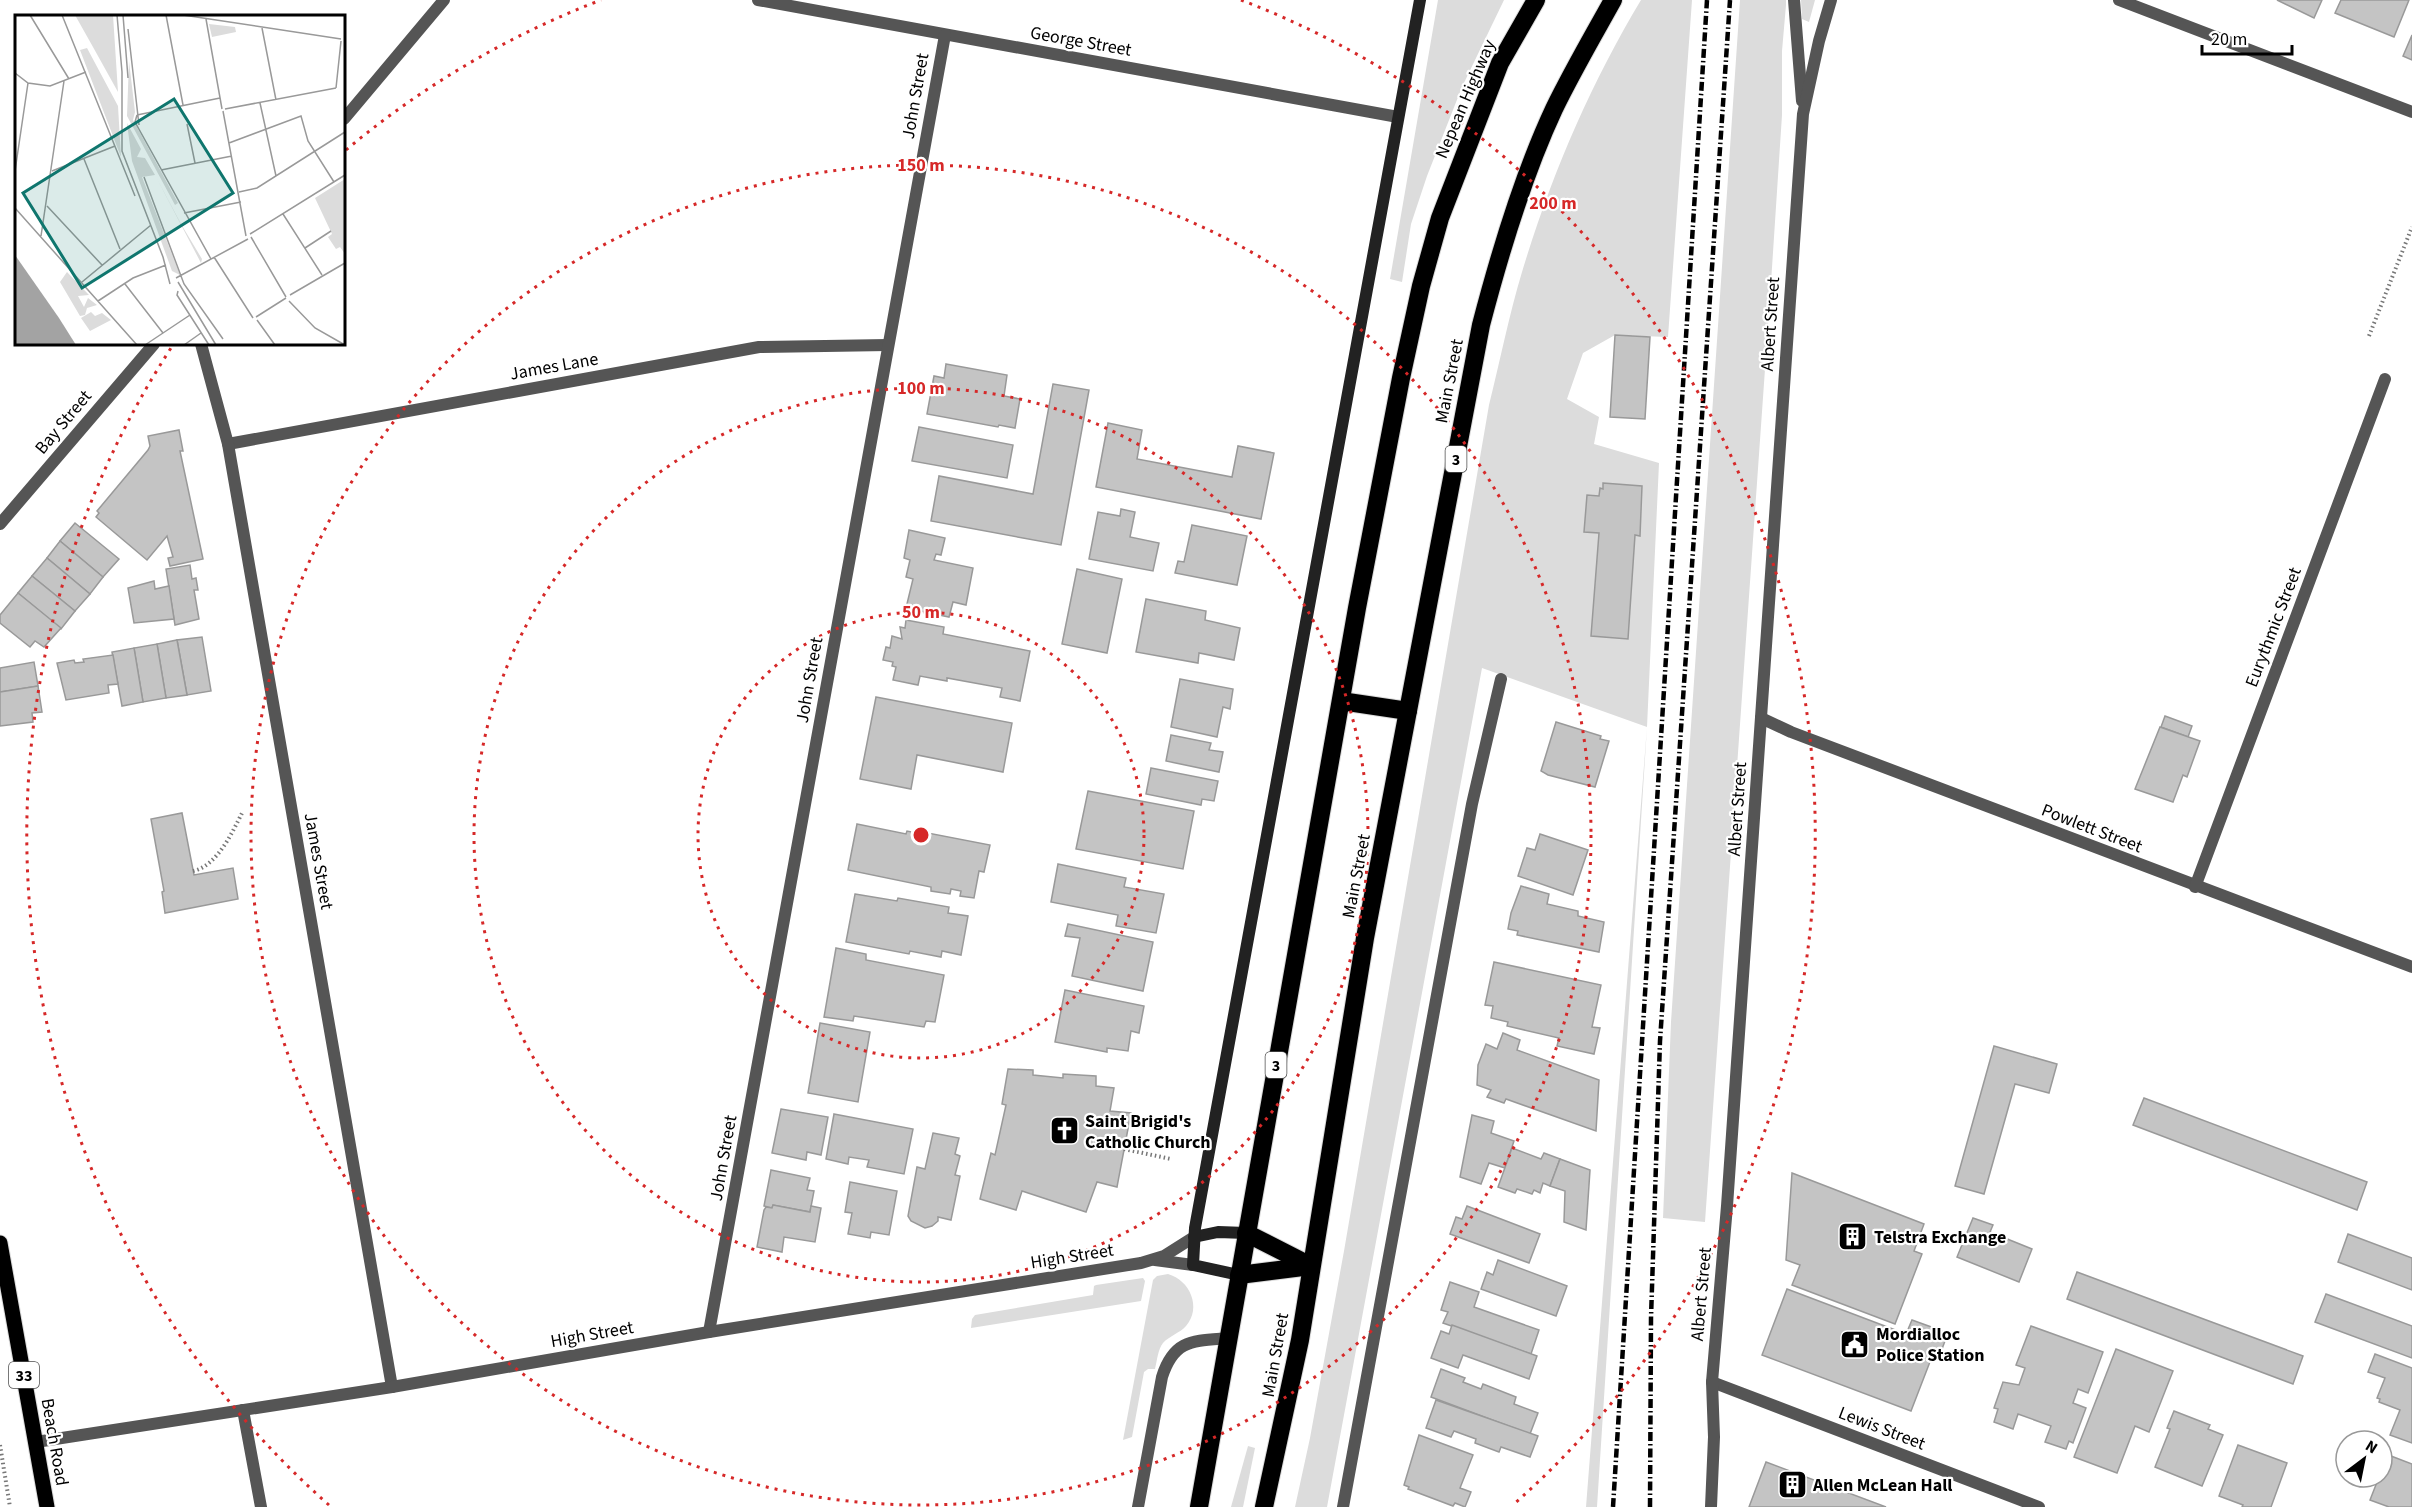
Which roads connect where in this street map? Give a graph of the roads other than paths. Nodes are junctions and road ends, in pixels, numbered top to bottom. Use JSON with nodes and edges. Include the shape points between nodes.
{"nodes":[{"id":1,"x":444,"y":0,"type":"edge"},
{"id":2,"x":758,"y":0,"type":"edge"},
{"id":3,"x":1420,"y":0,"type":"edge"},
{"id":4,"x":1536,"y":0,"type":"edge"},
{"id":5,"x":1613,"y":0,"type":"edge"},
{"id":6,"x":1794,"y":0,"type":"edge"},
{"id":7,"x":1831,"y":0,"type":"edge"},
{"id":8,"x":2120,"y":0,"type":"edge"},
{"id":9,"x":945,"y":34,"type":"junction"},
{"id":10,"x":2412,"y":112,"type":"edge"},
{"id":11,"x":1803,"y":114,"type":"junction"},
{"id":12,"x":1398,"y":117,"type":"junction"},
{"id":13,"x":345,"y":118,"type":"edge"},
{"id":14,"x":153,"y":345,"type":"edge"},
{"id":15,"x":201,"y":345,"type":"edge"},
{"id":16,"x":888,"y":345,"type":"junction"},
{"id":17,"x":2385,"y":379,"type":"dead end"},
{"id":18,"x":228,"y":444,"type":"junction"},
{"id":19,"x":0,"y":524,"type":"edge"},
{"id":20,"x":1501,"y":679,"type":"dead end"},
{"id":21,"x":1341,"y":701,"type":"junction"},
{"id":22,"x":1408,"y":711,"type":"junction"},
{"id":23,"x":1761,"y":718,"type":"junction"},
{"id":24,"x":2195,"y":887,"type":"junction"},
{"id":25,"x":2412,"y":968,"type":"edge"},
{"id":26,"x":1246,"y":1233,"type":"junction"},
{"id":27,"x":1194,"y":1237,"type":"junction"},
{"id":28,"x":0,"y":1243,"type":"edge"},
{"id":29,"x":1154,"y":1260,"type":"junction"},
{"id":30,"x":1193,"y":1265,"type":"junction"},
{"id":31,"x":1311,"y":1266,"type":"junction"},
{"id":32,"x":1239,"y":1275,"type":"junction"},
{"id":33,"x":709,"y":1332,"type":"junction"},
{"id":34,"x":1229,"y":1338,"type":"junction"},
{"id":35,"x":1712,"y":1382,"type":"junction"},
{"id":36,"x":392,"y":1387,"type":"junction"},
{"id":37,"x":243,"y":1410,"type":"junction"},
{"id":38,"x":36,"y":1442,"type":"junction"},
{"id":39,"x":47,"y":1507,"type":"edge"},
{"id":40,"x":261,"y":1507,"type":"edge"},
{"id":41,"x":1138,"y":1507,"type":"edge"},
{"id":42,"x":1199,"y":1507,"type":"edge"},
{"id":43,"x":1264,"y":1507,"type":"edge"},
{"id":44,"x":1343,"y":1507,"type":"edge"},
{"id":45,"x":1711,"y":1507,"type":"edge"},
{"id":46,"x":2039,"y":1507,"type":"edge"}],
"edges":[{"from":1,"to":13,"type":"street"},
{"from":2,"to":9,"type":"street","name":"George Street"},
{"from":3,"to":12,"type":"street"},
{"from":4,"to":21,"type":"highway","name":"Nepean Highway","number":"3","via":[[1500,63],[1440,218],[1421,286]]},
{"from":5,"to":22,"type":"highway","name":"Main Street","number":"3","via":[[1554,110],[1501,255],[1481,325]]},
{"from":6,"to":11,"type":"street","name":"Albert Street"},
{"from":7,"to":11,"type":"street","name":"Albert Street"},
{"from":8,"to":10,"type":"street"},
{"from":9,"to":12,"type":"street","name":"George Street"},
{"from":9,"to":16,"type":"street","name":"John Street"},
{"from":11,"to":23,"type":"street","name":"Albert Street"},
{"from":12,"to":27,"type":"street"},
{"from":14,"to":19,"type":"street","name":"Bay Street"},
{"from":15,"to":18,"type":"street","name":"James Street"},
{"from":16,"to":18,"type":"street","name":"James Lane","via":[[759,347]]},
{"from":16,"to":33,"type":"street","name":"John Street"},
{"from":17,"to":24,"type":"street","name":"Eurythmic Street"},
{"from":18,"to":36,"type":"street","name":"James Street"},
{"from":20,"to":44,"type":"street","via":[[1470,815]]},
{"from":21,"to":22,"type":"highway"},
{"from":21,"to":26,"type":"highway","number":"3"},
{"from":22,"to":31,"type":"highway","name":"Main Street","number":"3","via":[[1365,938]]},
{"from":23,"to":24,"type":"street","name":"Powlett Street"},
{"from":23,"to":35,"type":"street","name":"Albert Street"},
{"from":24,"to":25,"type":"street","name":"Powlett Street"},
{"from":26,"to":27,"type":"street","name":"High Street","via":[[1218,1232]]},
{"from":26,"to":31,"type":"highway"},
{"from":26,"to":32,"type":"highway","number":"3"},
{"from":27,"to":29,"type":"street","name":"High Street"},
{"from":27,"to":30,"type":"street"},
{"from":28,"to":38,"type":"main road","name":"Beach Road","number":"33"},
{"from":29,"to":30,"type":"street","name":"High Street"},
{"from":29,"to":33,"type":"street","name":"High Street"},
{"from":30,"to":32,"type":"street","name":"High Street"},
{"from":31,"to":32,"type":"highway"},
{"from":31,"to":43,"type":"highway","name":"Main Street","number":"3"},
{"from":32,"to":34,"type":"highway","number":"3"},
{"from":33,"to":36,"type":"street","name":"High Street"},
{"from":34,"to":41,"type":"street","via":[[1189,1342],[1170,1358],[1162,1377]]},
{"from":34,"to":42,"type":"highway","number":"3"},
{"from":35,"to":45,"type":"street","name":"Albert Street"},
{"from":35,"to":46,"type":"street","name":"Lewis Street"},
{"from":36,"to":37,"type":"street","name":"High Street"},
{"from":37,"to":38,"type":"street","name":"High Street"},
{"from":37,"to":40,"type":"street"},
{"from":38,"to":39,"type":"main road","name":"Beach Road","number":"33"}]}
